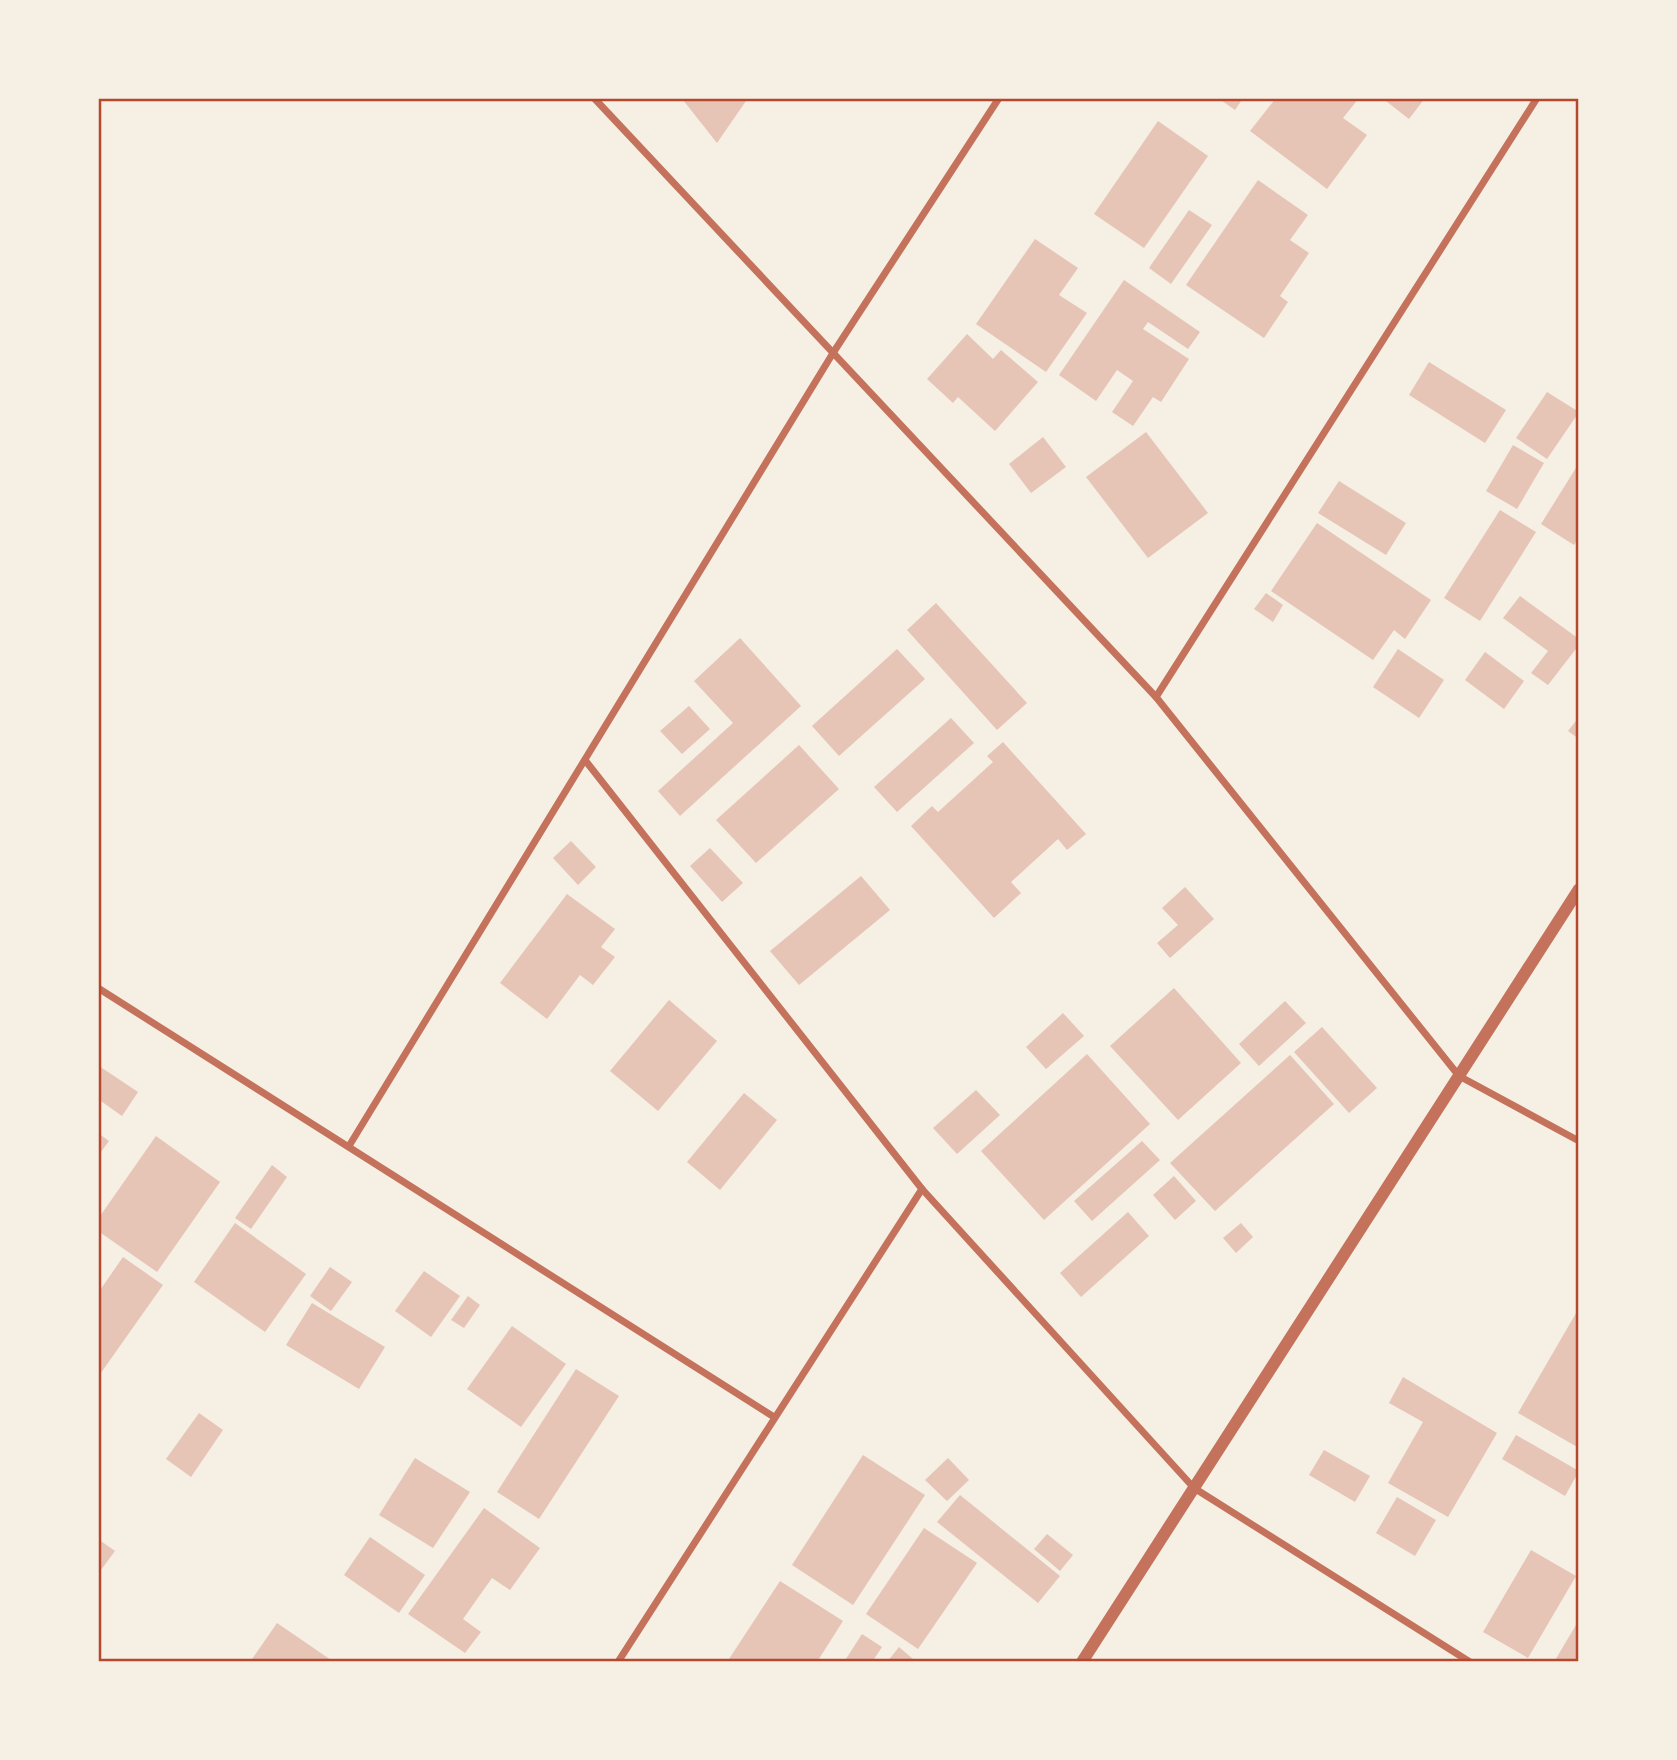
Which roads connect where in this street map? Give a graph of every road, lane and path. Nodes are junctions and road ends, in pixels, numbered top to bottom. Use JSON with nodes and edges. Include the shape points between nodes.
{"nodes":[{"id":1,"x":594,"y":98,"type":"edge"},
{"id":2,"x":999,"y":98,"type":"edge"},
{"id":3,"x":1538,"y":98,"type":"edge"},
{"id":4,"x":833,"y":353,"type":"junction"},
{"id":5,"x":1156,"y":697,"type":"junction"},
{"id":6,"x":585,"y":760,"type":"junction"},
{"id":7,"x":1579,"y":889,"type":"edge"},
{"id":8,"x":98,"y":988,"type":"edge"},
{"id":9,"x":1459,"y":1076,"type":"junction"},
{"id":10,"x":1579,"y":1141,"type":"edge"},
{"id":11,"x":349,"y":1146,"type":"junction"},
{"id":12,"x":922,"y":1189,"type":"junction"},
{"id":13,"x":774,"y":1417,"type":"junction"},
{"id":14,"x":1194,"y":1488,"type":"junction"},
{"id":15,"x":618,"y":1662,"type":"edge"},
{"id":16,"x":1083,"y":1662,"type":"edge"},
{"id":17,"x":1470,"y":1662,"type":"edge"}],
"edges":[{"from":1,"to":4,"type":"street"},
{"from":2,"to":4,"type":"street"},
{"from":3,"to":5,"type":"street"},
{"from":4,"to":5,"type":"street"},
{"from":4,"to":6,"type":"street"},
{"from":5,"to":9,"type":"street"},
{"from":6,"to":11,"type":"street"},
{"from":6,"to":12,"type":"street"},
{"from":7,"to":9,"type":"street"},
{"from":8,"to":11,"type":"street"},
{"from":9,"to":10,"type":"street"},
{"from":9,"to":14,"type":"street"},
{"from":11,"to":13,"type":"street"},
{"from":12,"to":13,"type":"street"},
{"from":12,"to":14,"type":"street"},
{"from":13,"to":15,"type":"street"},
{"from":14,"to":16,"type":"street"},
{"from":14,"to":17,"type":"street"}]}
